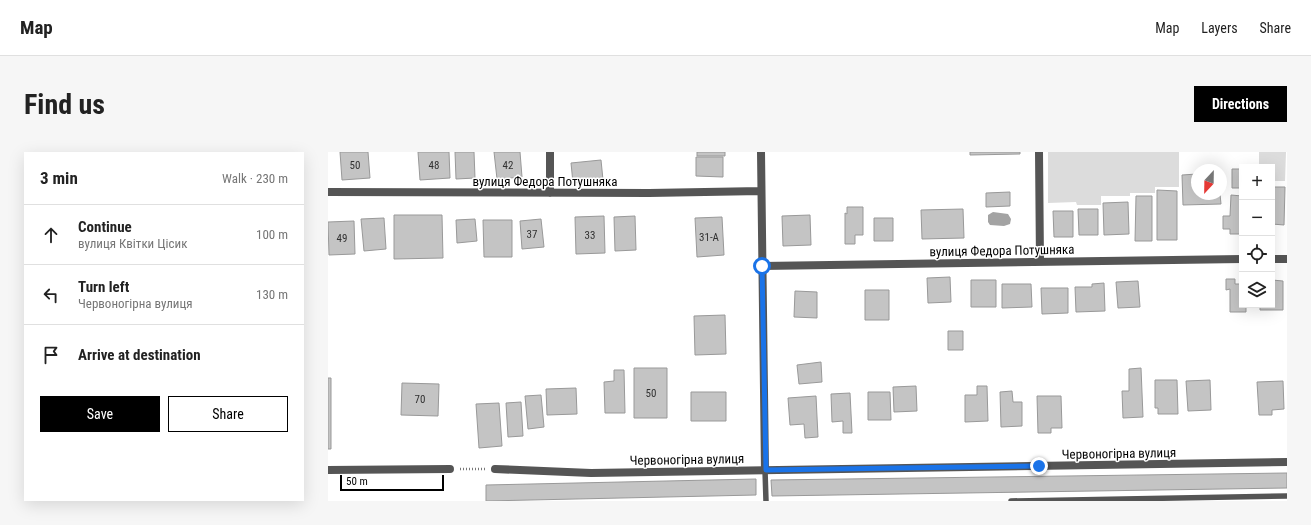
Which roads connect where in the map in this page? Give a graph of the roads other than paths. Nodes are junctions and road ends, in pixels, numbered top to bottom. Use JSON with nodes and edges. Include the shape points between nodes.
{"nodes":[{"id":1,"x":550,"y":152,"type":"edge"},
{"id":2,"x":761,"y":152,"type":"edge"},
{"id":3,"x":1039,"y":152,"type":"edge"},
{"id":4,"x":761,"y":191,"type":"junction"},
{"id":5,"x":328,"y":192,"type":"edge"},
{"id":6,"x":550,"y":193,"type":"junction"},
{"id":7,"x":1239,"y":259,"type":"edge"},
{"id":8,"x":1275,"y":259,"type":"edge"},
{"id":9,"x":1287,"y":259,"type":"edge"},
{"id":10,"x":1040,"y":262,"type":"junction"},
{"id":11,"x":762,"y":266,"type":"junction"},
{"id":12,"x":1287,"y":462,"type":"edge"},
{"id":13,"x":450,"y":469,"type":"road end"},
{"id":14,"x":495,"y":469,"type":"road end"},
{"id":15,"x":328,"y":470,"type":"edge"},
{"id":16,"x":766,"y":470,"type":"junction"},
{"id":17,"x":1287,"y":496,"type":"edge"},
{"id":18,"x":766,"y":501,"type":"edge"},
{"id":19,"x":1010,"y":501,"type":"edge"}],
"edges":[{"from":1,"to":6,"type":"street"},
{"from":2,"to":4,"type":"street"},
{"from":3,"to":10,"type":"street"},
{"from":4,"to":6,"type":"street","name":"вулиця Федора Потушняка"},
{"from":4,"to":11,"type":"street"},
{"from":5,"to":6,"type":"street","name":"вулиця Федора Потушняка"},
{"from":7,"to":10,"type":"street","name":"вулиця Федора Потушняка"},
{"from":8,"to":9,"type":"street"},
{"from":10,"to":11,"type":"street","name":"вулиця Федора Потушняка"},
{"from":11,"to":16,"type":"street"},
{"from":12,"to":16,"type":"street","name":"Червоногірна вулиця"},
{"from":13,"to":15,"type":"street"},
{"from":14,"to":16,"type":"street","name":"Червоногірна вулиця","via":[[591,473]]},
{"from":16,"to":18,"type":"lane"},
{"from":17,"to":19,"type":"lane"}]}
